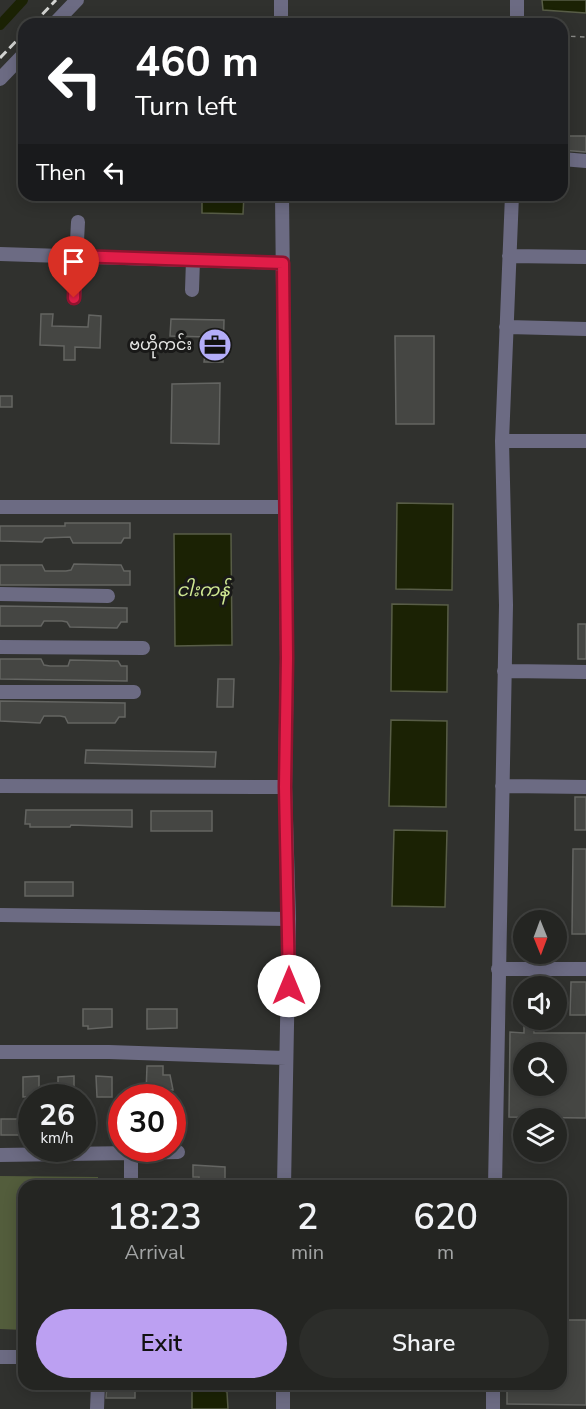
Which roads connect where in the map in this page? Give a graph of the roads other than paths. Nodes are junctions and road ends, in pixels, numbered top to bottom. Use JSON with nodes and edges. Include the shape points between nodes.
{"nodes":[{"id":1,"x":77,"y":0,"type":"edge"},
{"id":2,"x":281,"y":0,"type":"edge"},
{"id":3,"x":517,"y":0,"type":"edge"},
{"id":4,"x":60,"y":18,"type":"edge"},
{"id":5,"x":281,"y":18,"type":"edge"},
{"id":6,"x":516,"y":18,"type":"edge"},
{"id":7,"x":18,"y":60,"type":"edge"},
{"id":8,"x":0,"y":79,"type":"edge"},
{"id":9,"x":568,"y":160,"type":"edge"},
{"id":10,"x":586,"y":161,"type":"edge"},
{"id":11,"x":282,"y":201,"type":"edge"},
{"id":12,"x":512,"y":201,"type":"edge"},
{"id":13,"x":78,"y":222,"type":"dead end"},
{"id":14,"x":0,"y":254,"type":"edge"},
{"id":15,"x":75,"y":256,"type":"junction"},
{"id":16,"x":509,"y":256,"type":"junction"},
{"id":17,"x":586,"y":258,"type":"edge"},
{"id":18,"x":193,"y":260,"type":"junction"},
{"id":19,"x":283,"y":263,"type":"junction"},
{"id":20,"x":192,"y":290,"type":"dead end"},
{"id":21,"x":74,"y":298,"type":"dead end"},
{"id":22,"x":506,"y":327,"type":"junction"},
{"id":23,"x":586,"y":329,"type":"edge"},
{"id":24,"x":502,"y":441,"type":"junction"},
{"id":25,"x":586,"y":441,"type":"edge"},
{"id":26,"x":0,"y":507,"type":"edge"},
{"id":27,"x":286,"y":507,"type":"junction"},
{"id":28,"x":0,"y":594,"type":"edge"},
{"id":29,"x":108,"y":596,"type":"dead end"},
{"id":30,"x":0,"y":647,"type":"edge"},
{"id":31,"x":143,"y":648,"type":"dead end"},
{"id":32,"x":504,"y":671,"type":"junction"},
{"id":33,"x":586,"y":672,"type":"edge"},
{"id":34,"x":0,"y":692,"type":"edge"},
{"id":35,"x":134,"y":692,"type":"dead end"},
{"id":36,"x":0,"y":786,"type":"edge"},
{"id":37,"x":502,"y":786,"type":"junction"},
{"id":38,"x":285,"y":787,"type":"junction"},
{"id":39,"x":586,"y":787,"type":"edge"},
{"id":40,"x":0,"y":915,"type":"edge"},
{"id":41,"x":290,"y":919,"type":"junction"},
{"id":42,"x":498,"y":969,"type":"junction"},
{"id":43,"x":586,"y":969,"type":"edge"},
{"id":44,"x":0,"y":1052,"type":"edge"},
{"id":45,"x":286,"y":1058,"type":"junction"},
{"id":46,"x":108,"y":1153,"type":"edge"},
{"id":47,"x":0,"y":1155,"type":"edge"},
{"id":48,"x":130,"y":1162,"type":"edge"},
{"id":49,"x":131,"y":1180,"type":"edge"},
{"id":50,"x":284,"y":1180,"type":"edge"},
{"id":51,"x":495,"y":1180,"type":"edge"},
{"id":52,"x":0,"y":1357,"type":"edge"},
{"id":53,"x":18,"y":1357,"type":"edge"},
{"id":54,"x":98,"y":1390,"type":"edge"},
{"id":55,"x":282,"y":1390,"type":"edge"},
{"id":56,"x":493,"y":1390,"type":"edge"},
{"id":57,"x":97,"y":1409,"type":"edge"},
{"id":58,"x":283,"y":1409,"type":"edge"},
{"id":59,"x":493,"y":1409,"type":"edge"}],
"edges":[{"from":1,"to":4,"type":"street"},
{"from":2,"to":5,"type":"street"},
{"from":3,"to":6,"type":"street"},
{"from":7,"to":8,"type":"street"},
{"from":9,"to":10,"type":"street"},
{"from":11,"to":19,"type":"street"},
{"from":12,"to":16,"type":"street"},
{"from":13,"to":15,"type":"street"},
{"from":14,"to":15,"type":"street"},
{"from":15,"to":18,"type":"street"},
{"from":15,"to":21,"type":"street"},
{"from":16,"to":17,"type":"street"},
{"from":16,"to":22,"type":"street"},
{"from":18,"to":19,"type":"street"},
{"from":18,"to":20,"type":"street"},
{"from":19,"to":27,"type":"street"},
{"from":22,"to":23,"type":"street"},
{"from":22,"to":24,"type":"street"},
{"from":24,"to":25,"type":"street"},
{"from":24,"to":32,"type":"street"},
{"from":26,"to":27,"type":"street"},
{"from":27,"to":38,"type":"street"},
{"from":28,"to":29,"type":"street"},
{"from":30,"to":31,"type":"street"},
{"from":32,"to":33,"type":"street"},
{"from":32,"to":37,"type":"street"},
{"from":34,"to":35,"type":"street"},
{"from":36,"to":38,"type":"street"},
{"from":37,"to":39,"type":"street"},
{"from":37,"to":42,"type":"street"},
{"from":38,"to":41,"type":"street"},
{"from":40,"to":41,"type":"street"},
{"from":41,"to":45,"type":"street"},
{"from":42,"to":43,"type":"street"},
{"from":42,"to":51,"type":"street"},
{"from":44,"to":45,"type":"street"},
{"from":45,"to":50,"type":"street"},
{"from":46,"to":47,"type":"street"},
{"from":48,"to":49,"type":"street"},
{"from":52,"to":53,"type":"street"},
{"from":54,"to":57,"type":"street"},
{"from":55,"to":58,"type":"street"},
{"from":56,"to":59,"type":"street"}]}
